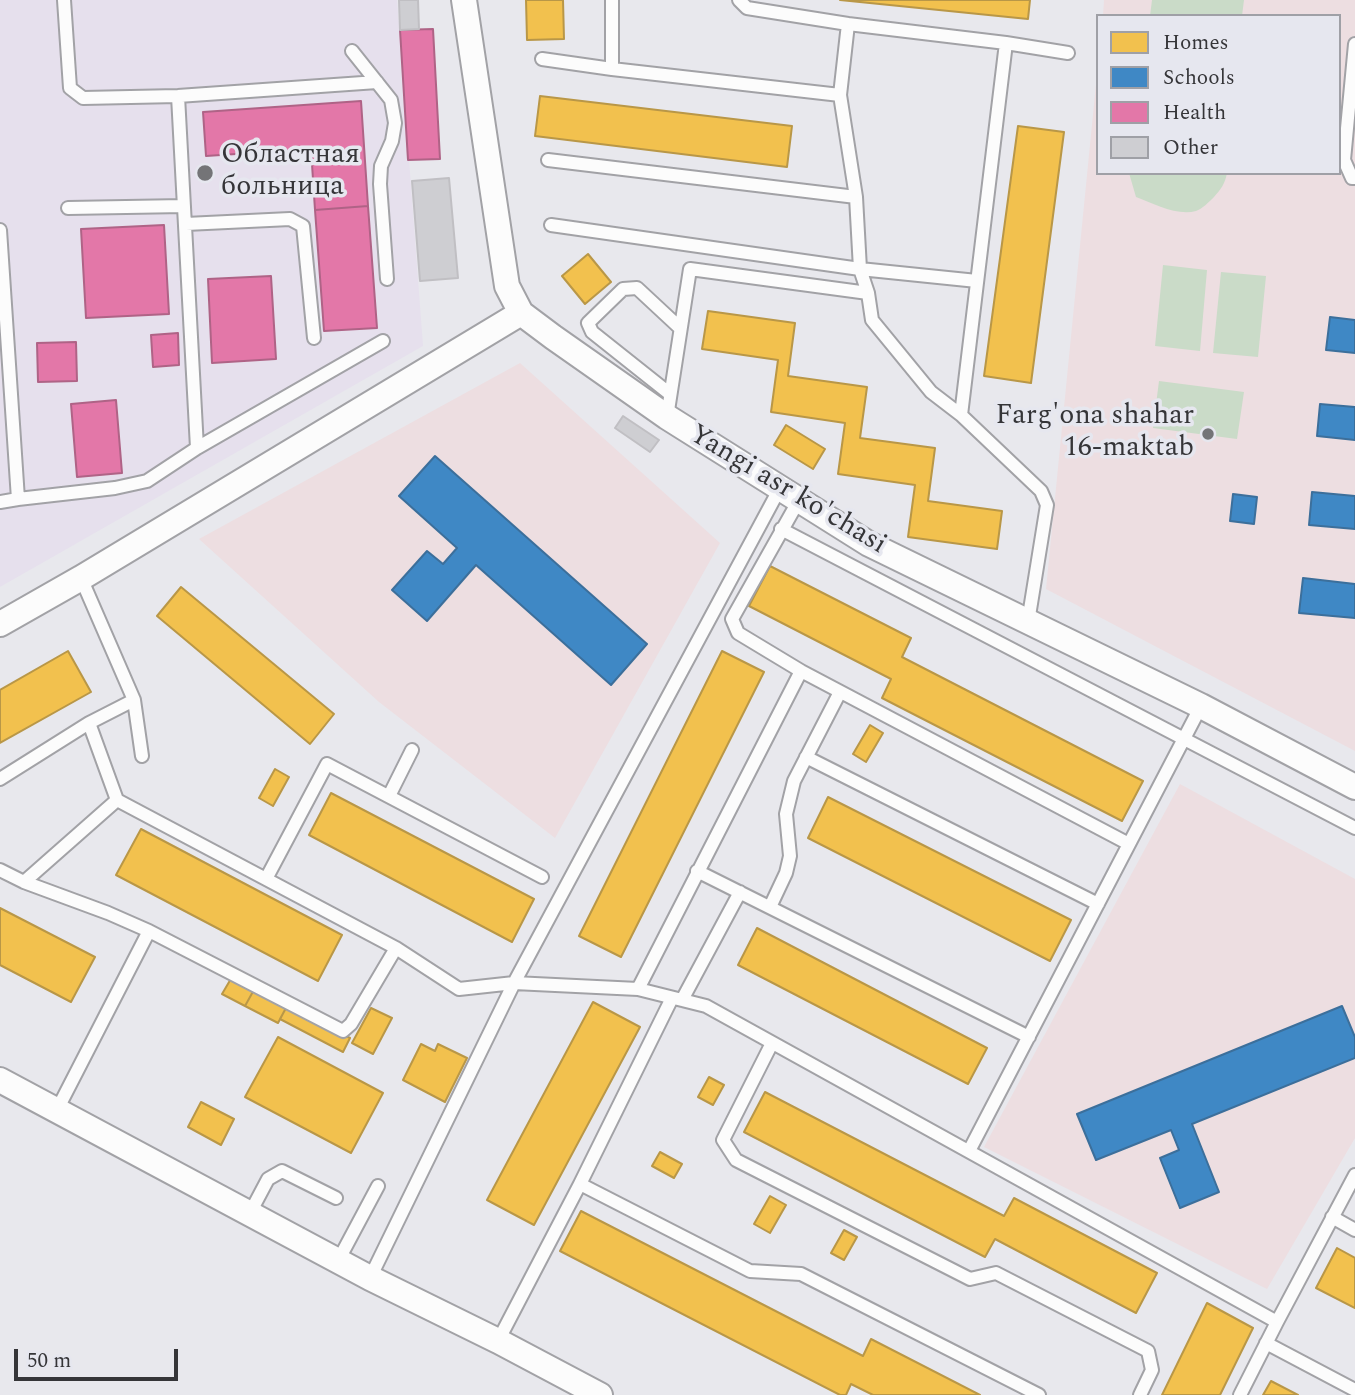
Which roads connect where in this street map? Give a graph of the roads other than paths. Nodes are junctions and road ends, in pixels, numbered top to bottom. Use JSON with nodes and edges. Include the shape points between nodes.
{"nodes":[{"id":1,"x":64,"y":0,"type":"edge"},
{"id":2,"x":464,"y":0,"type":"edge"},
{"id":3,"x":611,"y":0,"type":"edge"},
{"id":4,"x":739,"y":0,"type":"edge"},
{"id":5,"x":848,"y":24,"type":"junction"},
{"id":6,"x":1006,"y":43,"type":"junction"},
{"id":7,"x":1355,"y":44,"type":"edge"},
{"id":8,"x":352,"y":51,"type":"dead end"},
{"id":9,"x":1068,"y":53,"type":"dead end"},
{"id":10,"x":542,"y":59,"type":"dead end"},
{"id":11,"x":612,"y":69,"type":"junction"},
{"id":12,"x":377,"y":82,"type":"junction"},
{"id":13,"x":840,"y":95,"type":"junction"},
{"id":14,"x":178,"y":96,"type":"junction"},
{"id":15,"x":548,"y":160,"type":"dead end"},
{"id":16,"x":1355,"y":178,"type":"edge"},
{"id":17,"x":856,"y":197,"type":"junction"},
{"id":18,"x":184,"y":206,"type":"junction"},
{"id":19,"x":68,"y":208,"type":"dead end"},
{"id":20,"x":186,"y":224,"type":"junction"},
{"id":21,"x":551,"y":225,"type":"dead end"},
{"id":22,"x":0,"y":230,"type":"edge"},
{"id":23,"x":860,"y":269,"type":"junction"},
{"id":24,"x":387,"y":279,"type":"dead end"},
{"id":25,"x":977,"y":281,"type":"junction"},
{"id":26,"x":868,"y":293,"type":"junction"},
{"id":27,"x":521,"y":313,"type":"junction"},
{"id":28,"x":680,"y":328,"type":"junction"},
{"id":29,"x":314,"y":338,"type":"dead end"},
{"id":30,"x":383,"y":341,"type":"dead end"},
{"id":31,"x":668,"y":406,"type":"junction"},
{"id":32,"x":961,"y":415,"type":"junction"},
{"id":33,"x":197,"y":448,"type":"junction"},
{"id":34,"x":789,"y":494,"type":"junction"},
{"id":35,"x":18,"y":499,"type":"junction"},
{"id":36,"x":0,"y":502,"type":"edge"},
{"id":37,"x":781,"y":530,"type":"junction"},
{"id":38,"x":81,"y":578,"type":"junction"},
{"id":39,"x":1028,"y":623,"type":"junction"},
{"id":40,"x":0,"y":624,"type":"edge"},
{"id":41,"x":801,"y":671,"type":"junction"},
{"id":42,"x":840,"y":692,"type":"junction"},
{"id":43,"x":134,"y":700,"type":"junction"},
{"id":44,"x":1201,"y":706,"type":"junction"},
{"id":45,"x":89,"y":723,"type":"junction"},
{"id":46,"x":1184,"y":738,"type":"junction"},
{"id":47,"x":412,"y":750,"type":"dead end"},
{"id":48,"x":142,"y":756,"type":"dead end"},
{"id":49,"x":806,"y":757,"type":"junction"},
{"id":50,"x":0,"y":779,"type":"edge"},
{"id":51,"x":1355,"y":787,"type":"edge"},
{"id":52,"x":389,"y":796,"type":"junction"},
{"id":53,"x":117,"y":800,"type":"junction"},
{"id":54,"x":1355,"y":828,"type":"edge"},
{"id":55,"x":1129,"y":844,"type":"junction"},
{"id":56,"x":0,"y":870,"type":"edge"},
{"id":57,"x":697,"y":871,"type":"junction"},
{"id":58,"x":542,"y":877,"type":"dead end"},
{"id":59,"x":266,"y":879,"type":"junction"},
{"id":60,"x":24,"y":883,"type":"junction"},
{"id":61,"x":740,"y":892,"type":"junction"},
{"id":62,"x":1098,"y":904,"type":"junction"},
{"id":63,"x":770,"y":907,"type":"junction"},
{"id":64,"x":149,"y":931,"type":"junction"},
{"id":65,"x":396,"y":948,"type":"junction"},
{"id":66,"x":514,"y":983,"type":"junction"},
{"id":67,"x":638,"y":989,"type":"junction"},
{"id":68,"x":677,"y":999,"type":"junction"},
{"id":69,"x":1029,"y":1037,"type":"junction"},
{"id":70,"x":772,"y":1043,"type":"junction"},
{"id":71,"x":0,"y":1080,"type":"edge"},
{"id":72,"x":57,"y":1110,"type":"junction"},
{"id":73,"x":969,"y":1152,"type":"junction"},
{"id":74,"x":1355,"y":1175,"type":"edge"},
{"id":75,"x":580,"y":1184,"type":"junction"},
{"id":76,"x":378,"y":1186,"type":"dead end"},
{"id":77,"x":336,"y":1198,"type":"dead end"},
{"id":78,"x":250,"y":1213,"type":"junction"},
{"id":79,"x":1332,"y":1217,"type":"junction"},
{"id":80,"x":1355,"y":1230,"type":"edge"},
{"id":81,"x":338,"y":1261,"type":"junction"},
{"id":82,"x":370,"y":1278,"type":"junction"},
{"id":83,"x":1277,"y":1322,"type":"junction"},
{"id":84,"x":498,"y":1341,"type":"junction"},
{"id":85,"x":1266,"y":1343,"type":"junction"},
{"id":86,"x":1355,"y":1390,"type":"edge"},
{"id":87,"x":600,"y":1395,"type":"edge"},
{"id":88,"x":1039,"y":1395,"type":"edge"},
{"id":89,"x":1140,"y":1395,"type":"edge"},
{"id":90,"x":1240,"y":1395,"type":"edge"}],
"edges":[{"from":1,"to":14,"type":"lane","via":[[70,89],[83,98]]},
{"from":2,"to":27,"type":"street","name":"Yangi asr ko'chasi","via":[[507,286]]},
{"from":3,"to":11,"type":"lane"},
{"from":4,"to":5,"type":"lane","via":[[747,8]]},
{"from":5,"to":6,"type":"lane"},
{"from":5,"to":13,"type":"lane"},
{"from":6,"to":9,"type":"lane"},
{"from":6,"to":25,"type":"lane"},
{"from":7,"to":16,"type":"lane","via":[[1344,160]]},
{"from":8,"to":12,"type":"lane"},
{"from":10,"to":11,"type":"lane"},
{"from":11,"to":13,"type":"lane"},
{"from":12,"to":14,"type":"lane"},
{"from":12,"to":24,"type":"lane","via":[[391,100],[395,123],[380,184]]},
{"from":13,"to":17,"type":"lane"},
{"from":14,"to":18,"type":"lane"},
{"from":15,"to":17,"type":"lane"},
{"from":17,"to":23,"type":"lane"},
{"from":18,"to":19,"type":"lane"},
{"from":18,"to":20,"type":"lane"},
{"from":20,"to":29,"type":"lane","via":[[290,219],[303,226]]},
{"from":20,"to":33,"type":"lane"},
{"from":21,"to":23,"type":"lane"},
{"from":22,"to":35,"type":"lane"},
{"from":23,"to":25,"type":"lane"},
{"from":23,"to":26,"type":"lane"},
{"from":25,"to":32,"type":"lane"},
{"from":26,"to":28,"type":"lane","via":[[690,269]]},
{"from":26,"to":32,"type":"lane","via":[[872,320],[931,392]]},
{"from":27,"to":31,"type":"street","name":"Yangi asr ko'chasi"},
{"from":27,"to":38,"type":"street"},
{"from":28,"to":31,"type":"lane"},
{"from":28,"to":31,"type":"lane","via":[[637,288],[623,289],[588,323]]},
{"from":30,"to":33,"type":"lane"},
{"from":31,"to":34,"type":"street","name":"Yangi asr ko'chasi"},
{"from":32,"to":39,"type":"lane","via":[[1041,491],[1047,505]]},
{"from":33,"to":35,"type":"lane","via":[[147,481]]},
{"from":34,"to":37,"type":"lane"},
{"from":34,"to":39,"type":"street","name":"Yangi asr ko'chasi","via":[[869,544]]},
{"from":34,"to":66,"type":"lane"},
{"from":35,"to":36,"type":"lane"},
{"from":37,"to":41,"type":"lane","via":[[732,619],[738,633]]},
{"from":37,"to":46,"type":"lane"},
{"from":38,"to":40,"type":"street"},
{"from":38,"to":43,"type":"lane"},
{"from":39,"to":44,"type":"street","name":"Yangi asr ko'chasi"},
{"from":41,"to":42,"type":"lane"},
{"from":41,"to":57,"type":"lane"},
{"from":42,"to":49,"type":"lane"},
{"from":42,"to":55,"type":"lane"},
{"from":43,"to":45,"type":"lane"},
{"from":43,"to":48,"type":"lane"},
{"from":44,"to":46,"type":"lane"},
{"from":44,"to":51,"type":"street","name":"Yangi asr ko'chasi"},
{"from":45,"to":50,"type":"lane"},
{"from":45,"to":53,"type":"lane"},
{"from":46,"to":54,"type":"lane"},
{"from":46,"to":55,"type":"lane"},
{"from":47,"to":52,"type":"lane"},
{"from":49,"to":62,"type":"lane"},
{"from":49,"to":63,"type":"lane","via":[[786,814],[790,856],[786,873]]},
{"from":52,"to":58,"type":"lane"},
{"from":52,"to":59,"type":"lane","via":[[327,764]]},
{"from":53,"to":59,"type":"lane"},
{"from":53,"to":60,"type":"lane"},
{"from":55,"to":62,"type":"lane"},
{"from":56,"to":60,"type":"lane"},
{"from":57,"to":61,"type":"lane"},
{"from":57,"to":67,"type":"lane"},
{"from":59,"to":65,"type":"lane"},
{"from":60,"to":64,"type":"lane"},
{"from":61,"to":63,"type":"lane"},
{"from":61,"to":68,"type":"lane"},
{"from":62,"to":69,"type":"lane"},
{"from":63,"to":69,"type":"lane"},
{"from":64,"to":65,"type":"lane","via":[[343,1031]]},
{"from":64,"to":72,"type":"lane"},
{"from":65,"to":66,"type":"lane","via":[[459,989]]},
{"from":66,"to":67,"type":"lane"},
{"from":66,"to":82,"type":"lane"},
{"from":67,"to":68,"type":"lane"},
{"from":68,"to":70,"type":"lane","via":[[706,1006]]},
{"from":68,"to":75,"type":"lane"},
{"from":69,"to":73,"type":"lane"},
{"from":70,"to":73,"type":"lane"},
{"from":70,"to":89,"type":"lane","via":[[723,1140],[736,1160],[970,1279],[996,1273],[1148,1351],[1153,1370]]},
{"from":71,"to":72,"type":"street"},
{"from":72,"to":78,"type":"street"},
{"from":73,"to":83,"type":"lane"},
{"from":74,"to":79,"type":"lane"},
{"from":75,"to":84,"type":"lane"},
{"from":75,"to":88,"type":"lane","via":[[750,1271],[801,1274]]},
{"from":76,"to":81,"type":"lane"},
{"from":77,"to":78,"type":"lane","via":[[282,1171],[268,1179]]},
{"from":78,"to":81,"type":"street"},
{"from":79,"to":80,"type":"lane"},
{"from":79,"to":83,"type":"lane"},
{"from":81,"to":82,"type":"street"},
{"from":82,"to":84,"type":"street"},
{"from":83,"to":85,"type":"lane"},
{"from":84,"to":87,"type":"street"},
{"from":85,"to":86,"type":"lane"},
{"from":85,"to":90,"type":"lane"}]}
